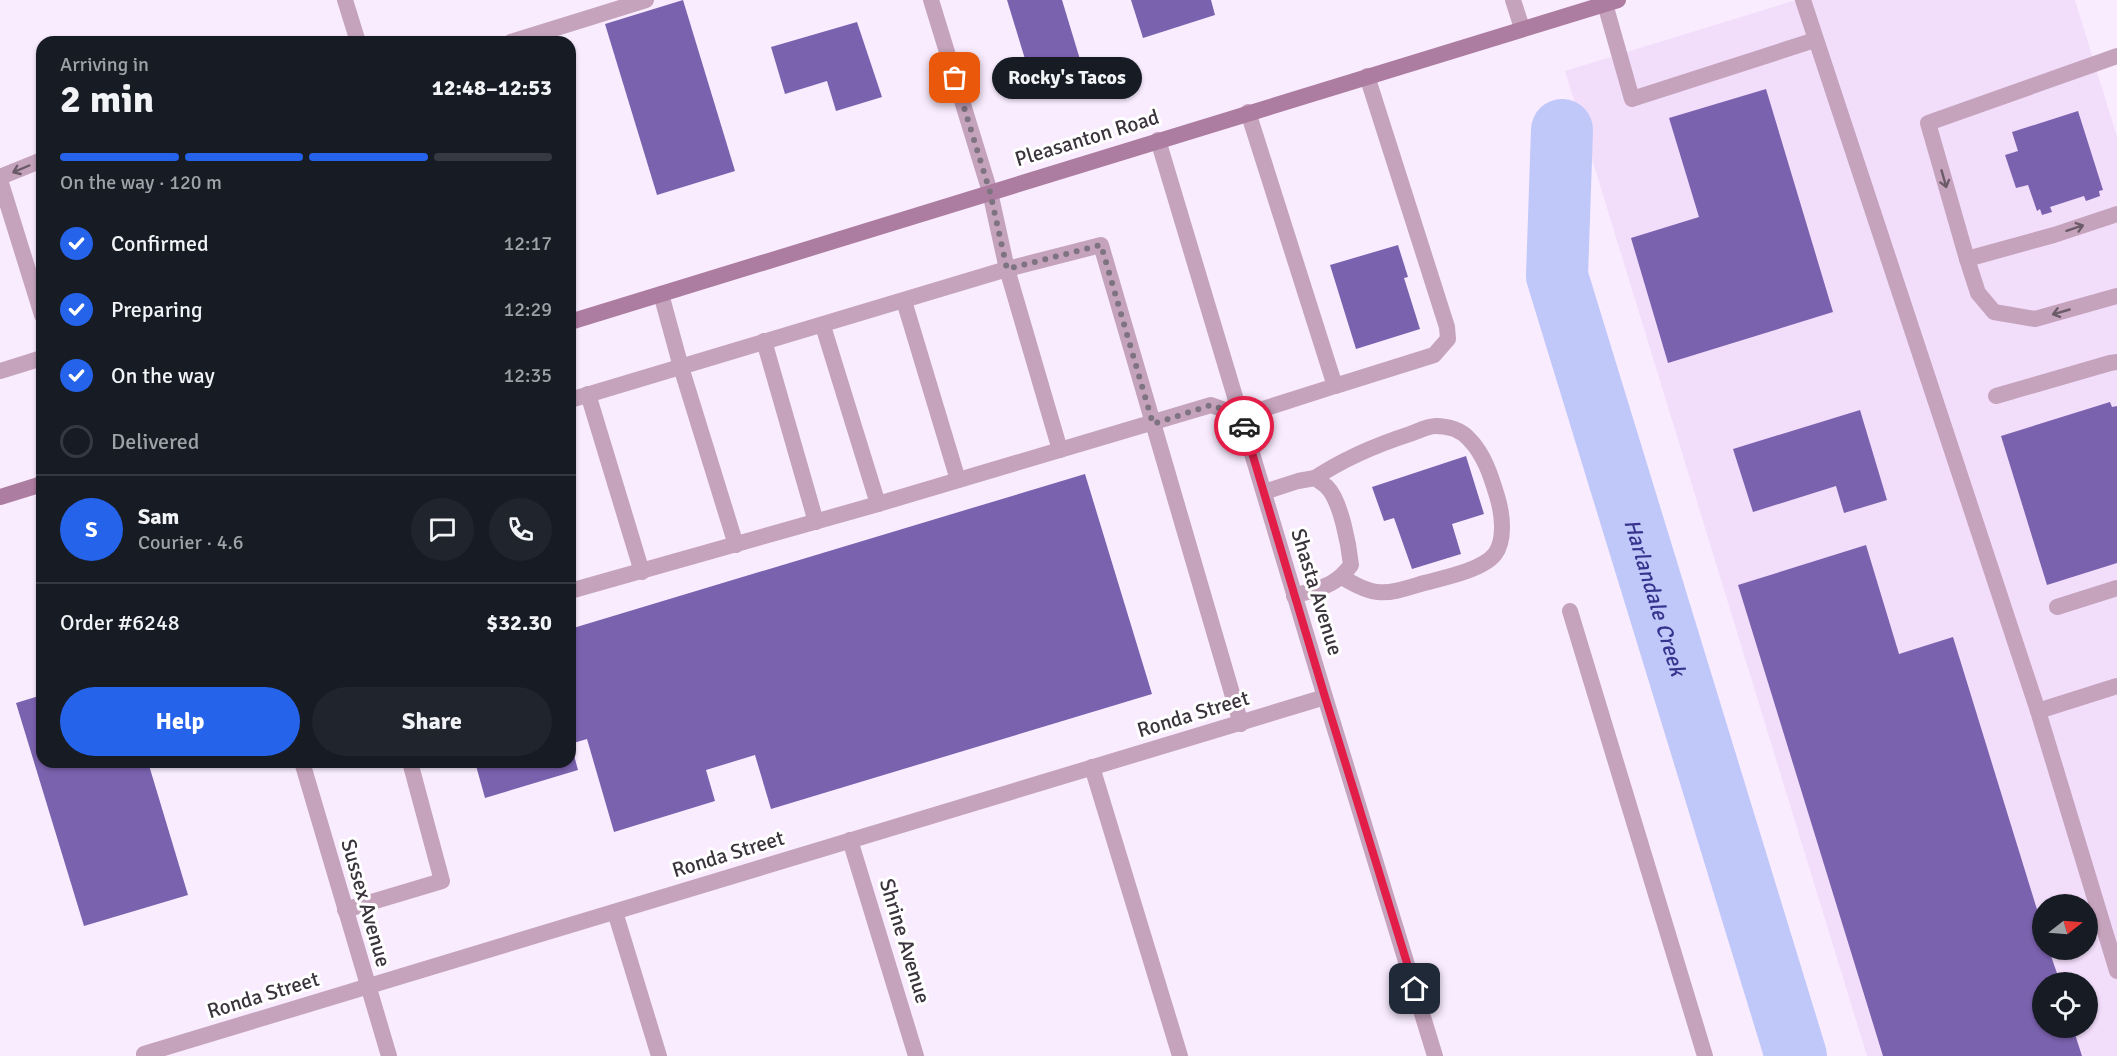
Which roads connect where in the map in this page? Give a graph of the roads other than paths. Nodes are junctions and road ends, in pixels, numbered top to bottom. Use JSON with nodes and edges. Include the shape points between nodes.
{"nodes":[{"id":1,"x":345,"y":0,"type":"edge"},
{"id":2,"x":643,"y":0,"type":"edge"},
{"id":3,"x":931,"y":0,"type":"edge"},
{"id":4,"x":1513,"y":0,"type":"edge"},
{"id":5,"x":1803,"y":0,"type":"edge"},
{"id":6,"x":1612,"y":2,"type":"edge"},
{"id":7,"x":1522,"y":28,"type":"junction"},
{"id":8,"x":356,"y":36,"type":"edge"},
{"id":9,"x":530,"y":36,"type":"edge"},
{"id":10,"x":1815,"y":40,"type":"junction"},
{"id":11,"x":2117,"y":56,"type":"edge"},
{"id":12,"x":1367,"y":76,"type":"junction"},
{"id":13,"x":1248,"y":112,"type":"junction"},
{"id":14,"x":1158,"y":140,"type":"junction"},
{"id":15,"x":36,"y":163,"type":"edge"},
{"id":16,"x":0,"y":178,"type":"edge"},
{"id":17,"x":990,"y":192,"type":"junction"},
{"id":18,"x":2117,"y":214,"type":"edge"},
{"id":19,"x":1967,"y":259,"type":"junction"},
{"id":20,"x":1007,"y":269,"type":"junction"},
{"id":21,"x":661,"y":294,"type":"junction"},
{"id":22,"x":36,"y":295,"type":"edge"},
{"id":23,"x":2117,"y":296,"type":"edge"},
{"id":24,"x":904,"y":301,"type":"junction"},
{"id":25,"x":576,"y":320,"type":"edge"},
{"id":26,"x":823,"y":326,"type":"junction"},
{"id":27,"x":764,"y":341,"type":"junction"},
{"id":28,"x":36,"y":360,"type":"edge"},
{"id":29,"x":2117,"y":362,"type":"edge"},
{"id":30,"x":681,"y":367,"type":"junction"},
{"id":31,"x":0,"y":371,"type":"edge"},
{"id":32,"x":1335,"y":386,"type":"junction"},
{"id":33,"x":588,"y":394,"type":"junction"},
{"id":34,"x":1996,"y":396,"type":"dead end"},
{"id":35,"x":576,"y":398,"type":"edge"},
{"id":36,"x":1241,"y":416,"type":"junction"},
{"id":37,"x":1153,"y":424,"type":"junction"},
{"id":38,"x":1060,"y":450,"type":"junction"},
{"id":39,"x":1315,"y":478,"type":"junction"},
{"id":40,"x":958,"y":480,"type":"junction"},
{"id":41,"x":36,"y":486,"type":"edge"},
{"id":42,"x":1264,"y":492,"type":"junction"},
{"id":43,"x":0,"y":497,"type":"edge"},
{"id":44,"x":878,"y":504,"type":"junction"},
{"id":45,"x":816,"y":522,"type":"junction"},
{"id":46,"x":736,"y":545,"type":"junction"},
{"id":47,"x":642,"y":572,"type":"junction"},
{"id":48,"x":1342,"y":577,"type":"junction"},
{"id":49,"x":2117,"y":588,"type":"edge"},
{"id":50,"x":576,"y":589,"type":"edge"},
{"id":51,"x":1294,"y":596,"type":"junction"},
{"id":52,"x":2057,"y":607,"type":"dead end"},
{"id":53,"x":1570,"y":611,"type":"dead end"},
{"id":54,"x":2117,"y":686,"type":"edge"},
{"id":55,"x":1325,"y":697,"type":"junction"},
{"id":56,"x":2038,"y":711,"type":"junction"},
{"id":57,"x":1241,"y":724,"type":"junction"},
{"id":58,"x":1092,"y":767,"type":"junction"},
{"id":59,"x":304,"y":768,"type":"edge"},
{"id":60,"x":412,"y":768,"type":"edge"},
{"id":61,"x":850,"y":840,"type":"junction"},
{"id":62,"x":345,"y":910,"type":"junction"},
{"id":63,"x":615,"y":912,"type":"junction"},
{"id":64,"x":2117,"y":971,"type":"edge"},
{"id":65,"x":368,"y":987,"type":"junction"},
{"id":66,"x":144,"y":1055,"type":"edge"},
{"id":67,"x":389,"y":1056,"type":"edge"},
{"id":68,"x":659,"y":1056,"type":"edge"},
{"id":69,"x":916,"y":1056,"type":"edge"},
{"id":70,"x":1180,"y":1056,"type":"edge"},
{"id":71,"x":1435,"y":1056,"type":"edge"},
{"id":72,"x":1705,"y":1056,"type":"edge"}],
"edges":[{"from":1,"to":8,"type":"street"},
{"from":2,"to":9,"type":"street"},
{"from":3,"to":17,"type":"street"},
{"from":4,"to":7,"type":"street"},
{"from":5,"to":10,"type":"street"},
{"from":6,"to":7,"type":"main road","name":"Pleasanton Road"},
{"from":6,"to":10,"type":"street","via":[[1632,99]]},
{"from":7,"to":12,"type":"main road","name":"Pleasanton Road"},
{"from":10,"to":56,"type":"street"},
{"from":11,"to":19,"type":"street","one_way":true,"via":[[1928,123]]},
{"from":12,"to":13,"type":"main road","name":"Pleasanton Road"},
{"from":12,"to":32,"type":"street","via":[[1448,339],[1434,355]]},
{"from":13,"to":14,"type":"main road","name":"Pleasanton Road"},
{"from":13,"to":32,"type":"street"},
{"from":14,"to":17,"type":"main road","name":"Pleasanton Road"},
{"from":14,"to":36,"type":"street","name":"Shasta Avenue"},
{"from":15,"to":16,"type":"street","one_way":true},
{"from":16,"to":22,"type":"street"},
{"from":17,"to":20,"type":"street"},
{"from":17,"to":21,"type":"main road","name":"Pleasanton Road"},
{"from":19,"to":18,"type":"street","one_way":true},
{"from":23,"to":19,"type":"street","one_way":true,"via":[[2035,319],[1994,312],[1978,293]]},
{"from":20,"to":24,"type":"street"},
{"from":20,"to":37,"type":"street","via":[[1101,245]]},
{"from":20,"to":38,"type":"street"},
{"from":21,"to":25,"type":"main road","name":"Pleasanton Road"},
{"from":21,"to":30,"type":"street"},
{"from":24,"to":26,"type":"street"},
{"from":24,"to":40,"type":"street"},
{"from":26,"to":27,"type":"street"},
{"from":26,"to":44,"type":"street"},
{"from":27,"to":30,"type":"street"},
{"from":27,"to":45,"type":"street"},
{"from":28,"to":31,"type":"street"},
{"from":29,"to":34,"type":"street"},
{"from":30,"to":33,"type":"street"},
{"from":30,"to":46,"type":"street"},
{"from":32,"to":36,"type":"street"},
{"from":33,"to":35,"type":"street"},
{"from":33,"to":47,"type":"street"},
{"from":36,"to":37,"type":"street","via":[[1211,405]]},
{"from":36,"to":42,"type":"street","name":"Shasta Avenue"},
{"from":37,"to":38,"type":"street"},
{"from":37,"to":57,"type":"street"},
{"from":38,"to":40,"type":"street"},
{"from":39,"to":42,"type":"street"},
{"from":39,"to":48,"type":"street","via":[[1328,488],[1349,544],[1351,566]]},
{"from":39,"to":48,"type":"street","via":[[1374,446],[1434,426],[1452,428],[1468,437],[1481,453],[1501,509],[1502,533],[1495,554],[1472,570],[1379,594]]},
{"from":40,"to":44,"type":"street"},
{"from":41,"to":43,"type":"main road"},
{"from":42,"to":51,"type":"street","name":"Shasta Avenue"},
{"from":44,"to":45,"type":"street"},
{"from":45,"to":46,"type":"street"},
{"from":46,"to":47,"type":"street"},
{"from":47,"to":50,"type":"street"},
{"from":48,"to":51,"type":"street"},
{"from":49,"to":52,"type":"street"},
{"from":51,"to":55,"type":"street","name":"Shasta Avenue"},
{"from":53,"to":72,"type":"street"},
{"from":54,"to":56,"type":"street"},
{"from":55,"to":57,"type":"street","name":"Ronda Street"},
{"from":55,"to":71,"type":"street","name":"Shasta Avenue"},
{"from":56,"to":64,"type":"street"},
{"from":57,"to":58,"type":"street","name":"Ronda Street"},
{"from":58,"to":61,"type":"street","name":"Ronda Street"},
{"from":58,"to":70,"type":"street"},
{"from":59,"to":62,"type":"street","name":"Sussex Avenue"},
{"from":60,"to":62,"type":"street","via":[[442,881]]},
{"from":61,"to":63,"type":"street","name":"Ronda Street"},
{"from":61,"to":69,"type":"street","name":"Shrine Avenue"},
{"from":62,"to":65,"type":"street","name":"Sussex Avenue"},
{"from":63,"to":65,"type":"street","name":"Ronda Street"},
{"from":63,"to":68,"type":"street"},
{"from":65,"to":66,"type":"street","name":"Ronda Street"},
{"from":65,"to":67,"type":"street","name":"Sussex Avenue"}]}
